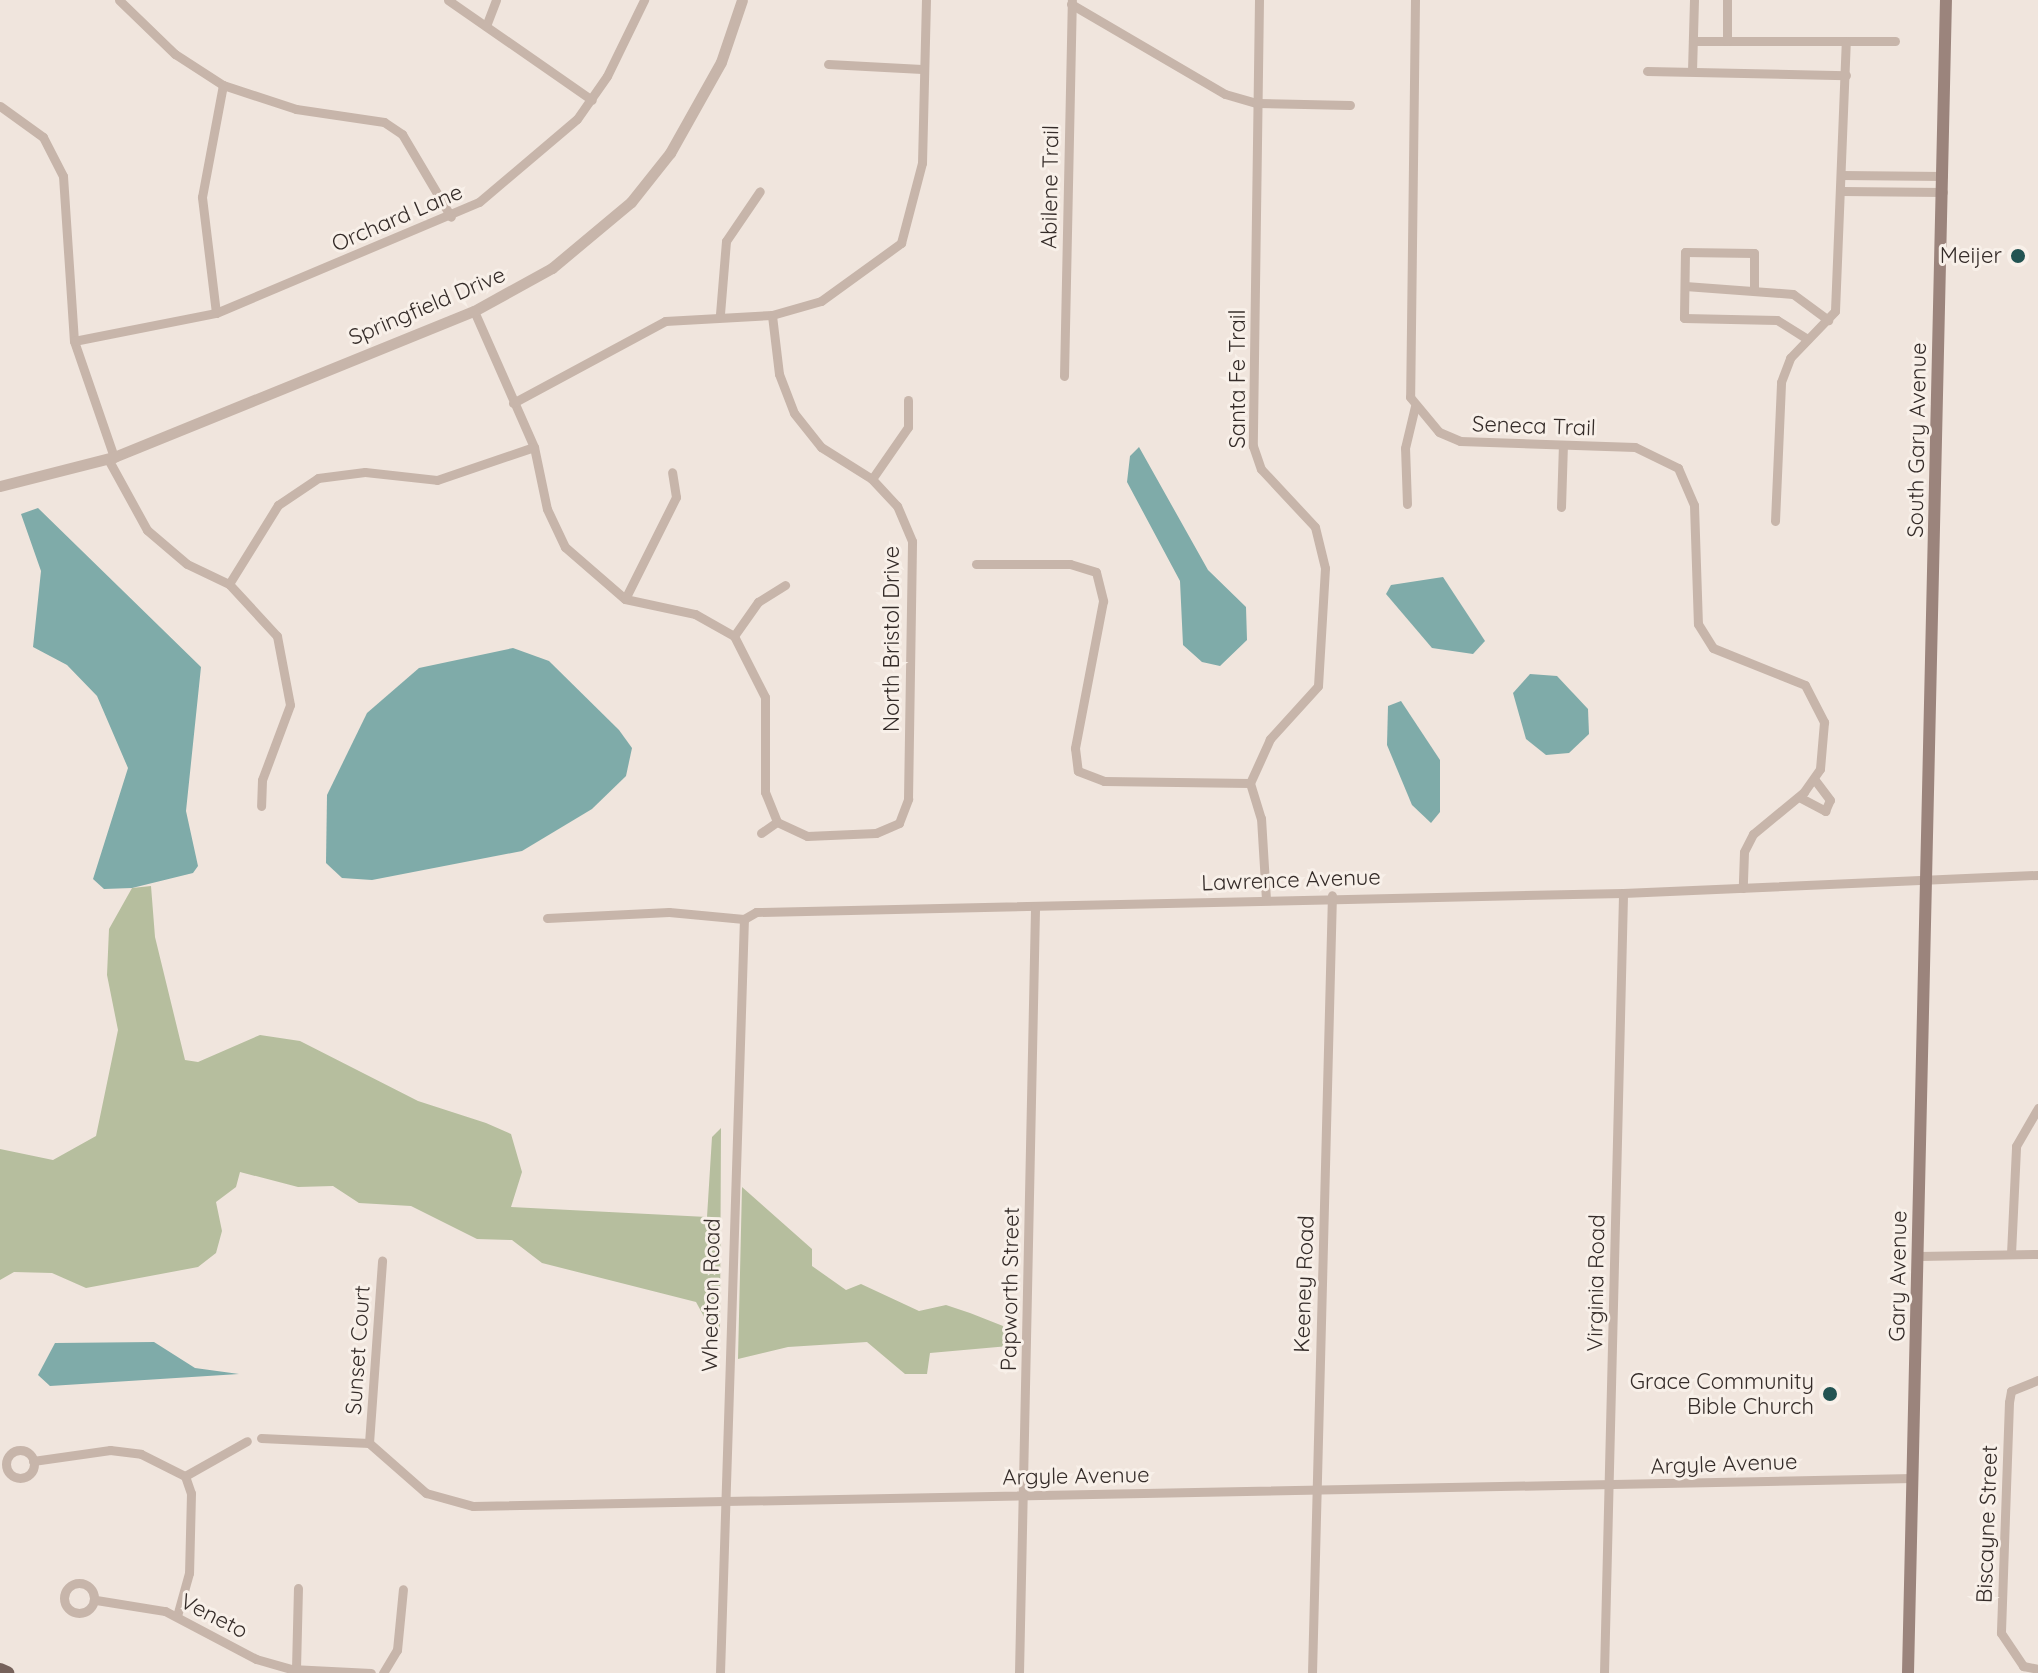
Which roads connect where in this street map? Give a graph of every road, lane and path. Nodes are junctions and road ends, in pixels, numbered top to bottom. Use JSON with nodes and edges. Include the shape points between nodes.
{"nodes":[{"id":1,"x":119,"y":0,"type":"edge"},
{"id":2,"x":448,"y":0,"type":"edge"},
{"id":3,"x":496,"y":0,"type":"edge"},
{"id":4,"x":644,"y":0,"type":"edge"},
{"id":5,"x":742,"y":0,"type":"edge"},
{"id":6,"x":926,"y":0,"type":"edge"},
{"id":7,"x":1259,"y":0,"type":"edge"},
{"id":8,"x":1415,"y":0,"type":"edge"},
{"id":9,"x":1694,"y":0,"type":"edge"},
{"id":10,"x":1727,"y":0,"type":"edge"},
{"id":11,"x":1946,"y":0,"type":"edge"},
{"id":12,"x":1071,"y":2,"type":"edge"},
{"id":13,"x":486,"y":26,"type":"junction"},
{"id":14,"x":1693,"y":41,"type":"junction"},
{"id":15,"x":1727,"y":41,"type":"junction"},
{"id":16,"x":1846,"y":41,"type":"junction"},
{"id":17,"x":1895,"y":41,"type":"dead end"},
{"id":18,"x":828,"y":64,"type":"dead end"},
{"id":19,"x":922,"y":69,"type":"junction"},
{"id":20,"x":1647,"y":71,"type":"dead end"},
{"id":21,"x":1692,"y":71,"type":"junction"},
{"id":22,"x":1846,"y":75,"type":"junction"},
{"id":23,"x":223,"y":85,"type":"junction"},
{"id":24,"x":592,"y":100,"type":"junction"},
{"id":25,"x":1256,"y":103,"type":"junction"},
{"id":26,"x":1350,"y":105,"type":"dead end"},
{"id":27,"x":0,"y":106,"type":"edge"},
{"id":28,"x":1842,"y":175,"type":"junction"},
{"id":29,"x":1943,"y":176,"type":"junction"},
{"id":30,"x":760,"y":191,"type":"dead end"},
{"id":31,"x":1842,"y":191,"type":"junction"},
{"id":32,"x":1943,"y":192,"type":"junction"},
{"id":33,"x":451,"y":217,"type":"junction"},
{"id":34,"x":1685,"y":286,"type":"junction"},
{"id":35,"x":1754,"y":289,"type":"junction"},
{"id":36,"x":474,"y":311,"type":"junction"},
{"id":37,"x":216,"y":313,"type":"junction"},
{"id":38,"x":720,"y":314,"type":"junction"},
{"id":39,"x":772,"y":315,"type":"junction"},
{"id":40,"x":1828,"y":320,"type":"junction"},
{"id":41,"x":1807,"y":339,"type":"junction"},
{"id":42,"x":74,"y":341,"type":"junction"},
{"id":43,"x":1064,"y":376,"type":"dead end"},
{"id":44,"x":908,"y":400,"type":"dead end"},
{"id":45,"x":513,"y":403,"type":"junction"},
{"id":46,"x":1415,"y":406,"type":"junction"},
{"id":47,"x":1563,"y":445,"type":"junction"},
{"id":48,"x":534,"y":447,"type":"junction"},
{"id":49,"x":111,"y":458,"type":"junction"},
{"id":50,"x":672,"y":472,"type":"dead end"},
{"id":51,"x":872,"y":479,"type":"junction"},
{"id":52,"x":0,"y":486,"type":"edge"},
{"id":53,"x":1407,"y":504,"type":"dead end"},
{"id":54,"x":1561,"y":507,"type":"dead end"},
{"id":55,"x":1775,"y":521,"type":"dead end"},
{"id":56,"x":976,"y":564,"type":"dead end"},
{"id":57,"x":229,"y":584,"type":"junction"},
{"id":58,"x":785,"y":585,"type":"dead end"},
{"id":59,"x":625,"y":599,"type":"junction"},
{"id":60,"x":734,"y":636,"type":"junction"},
{"id":61,"x":1814,"y":779,"type":"junction"},
{"id":62,"x":1250,"y":783,"type":"junction"},
{"id":63,"x":1799,"y":797,"type":"junction"},
{"id":64,"x":261,"y":806,"type":"dead end"},
{"id":65,"x":777,"y":822,"type":"junction"},
{"id":66,"x":761,"y":833,"type":"dead end"},
{"id":67,"x":2038,"y":875,"type":"edge"},
{"id":68,"x":1929,"y":880,"type":"junction"},
{"id":69,"x":1743,"y":888,"type":"junction"},
{"id":70,"x":1623,"y":893,"type":"junction"},
{"id":71,"x":1332,"y":895,"type":"junction"},
{"id":72,"x":1266,"y":899,"type":"junction"},
{"id":73,"x":1035,"y":906,"type":"junction"},
{"id":74,"x":547,"y":918,"type":"dead end"},
{"id":75,"x":744,"y":919,"type":"junction"},
{"id":76,"x":2038,"y":1108,"type":"edge"},
{"id":77,"x":2011,"y":1254,"type":"junction"},
{"id":78,"x":2038,"y":1254,"type":"edge"},
{"id":79,"x":1919,"y":1256,"type":"junction"},
{"id":80,"x":382,"y":1260,"type":"dead end"},
{"id":81,"x":2038,"y":1380,"type":"edge"},
{"id":82,"x":261,"y":1438,"type":"dead end"},
{"id":83,"x":247,"y":1441,"type":"dead end"},
{"id":84,"x":369,"y":1443,"type":"junction"},
{"id":85,"x":33,"y":1461,"type":"dead end"},
{"id":86,"x":185,"y":1476,"type":"junction"},
{"id":87,"x":1913,"y":1478,"type":"junction"},
{"id":88,"x":1610,"y":1485,"type":"junction"},
{"id":89,"x":1317,"y":1490,"type":"junction"},
{"id":90,"x":1024,"y":1495,"type":"junction"},
{"id":91,"x":724,"y":1499,"type":"junction"},
{"id":92,"x":298,"y":1588,"type":"dead end"},
{"id":93,"x":403,"y":1589,"type":"dead end"},
{"id":94,"x":96,"y":1600,"type":"dead end"},
{"id":95,"x":177,"y":1616,"type":"junction"},
{"id":96,"x":296,"y":1669,"type":"junction"},
{"id":97,"x":2020,"y":1669,"type":"edge"},
{"id":98,"x":2038,"y":1669,"type":"edge"},
{"id":99,"x":0,"y":1670,"type":"edge"},
{"id":100,"x":313,"y":1672,"type":"edge"},
{"id":101,"x":7,"y":1673,"type":"edge"},
{"id":102,"x":371,"y":1673,"type":"edge"},
{"id":103,"x":383,"y":1673,"type":"edge"},
{"id":104,"x":720,"y":1673,"type":"edge"},
{"id":105,"x":1019,"y":1673,"type":"edge"},
{"id":106,"x":1312,"y":1673,"type":"edge"},
{"id":107,"x":1604,"y":1673,"type":"edge"},
{"id":108,"x":1908,"y":1673,"type":"edge"}],
"edges":[{"from":1,"to":23,"type":"street","via":[[175,54]]},
{"from":2,"to":13,"type":"street"},
{"from":3,"to":13,"type":"street"},
{"from":4,"to":24,"type":"street","name":"Orchard Lane"},
{"from":5,"to":36,"type":"street","name":"Springfield Drive","via":[[698,111],[631,202],[552,268]]},
{"from":6,"to":19,"type":"street"},
{"from":7,"to":25,"type":"street","name":"Santa Fe Trail"},
{"from":8,"to":46,"type":"street","via":[[1406,380]]},
{"from":9,"to":14,"type":"street"},
{"from":10,"to":15,"type":"street"},
{"from":11,"to":29,"type":"main road","name":"South Gary Avenue"},
{"from":12,"to":25,"type":"street","via":[[1212,87]]},
{"from":12,"to":43,"type":"street","name":"Abilene Trail"},
{"from":13,"to":24,"type":"street"},
{"from":14,"to":15,"type":"street"},
{"from":14,"to":21,"type":"street"},
{"from":15,"to":16,"type":"street"},
{"from":16,"to":17,"type":"street"},
{"from":16,"to":22,"type":"street"},
{"from":18,"to":19,"type":"street"},
{"from":19,"to":39,"type":"street","via":[[922,163],[901,243],[839,291]]},
{"from":20,"to":21,"type":"street"},
{"from":21,"to":22,"type":"street"},
{"from":22,"to":28,"type":"street"},
{"from":23,"to":33,"type":"street","via":[[296,109],[384,122],[402,134]]},
{"from":23,"to":37,"type":"street","via":[[202,197]]},
{"from":24,"to":33,"type":"street","name":"Orchard Lane","via":[[519,175]]},
{"from":25,"to":26,"type":"street"},
{"from":25,"to":62,"type":"street","name":"Santa Fe Trail","via":[[1253,446],[1261,469],[1315,527],[1325,568],[1318,686],[1270,739]]},
{"from":27,"to":42,"type":"street","via":[[43,137],[63,176]]},
{"from":28,"to":29,"type":"street"},
{"from":28,"to":31,"type":"street"},
{"from":29,"to":32,"type":"main road","name":"South Gary Avenue"},
{"from":30,"to":38,"type":"street","via":[[726,241]]},
{"from":31,"to":32,"type":"street"},
{"from":31,"to":40,"type":"street","via":[[1840,276]]},
{"from":32,"to":68,"type":"main road","name":"South Gary Avenue"},
{"from":33,"to":37,"type":"street","name":"Orchard Lane"},
{"from":34,"to":35,"type":"street"},
{"from":34,"to":35,"type":"street","via":[[1685,252],[1754,253]]},
{"from":34,"to":41,"type":"street","via":[[1684,318],[1777,320]]},
{"from":35,"to":40,"type":"street","via":[[1803,299]]},
{"from":36,"to":45,"type":"street"},
{"from":36,"to":49,"type":"street","name":"Springfield Drive"},
{"from":37,"to":42,"type":"street","name":"Orchard Lane"},
{"from":38,"to":39,"type":"street"},
{"from":38,"to":45,"type":"street","via":[[633,334]]},
{"from":39,"to":51,"type":"street","name":"North Bristol Drive","via":[[779,374],[794,413],[821,447]]},
{"from":40,"to":41,"type":"street"},
{"from":41,"to":55,"type":"street","via":[[1781,382]]},
{"from":42,"to":49,"type":"street"},
{"from":44,"to":51,"type":"street","via":[[908,427]]},
{"from":45,"to":48,"type":"street"},
{"from":46,"to":47,"type":"street","name":"Seneca Trail","via":[[1439,432],[1460,441]]},
{"from":46,"to":53,"type":"street","via":[[1405,448]]},
{"from":47,"to":54,"type":"street"},
{"from":47,"to":61,"type":"street","name":"Seneca Trail","via":[[1635,447],[1678,468],[1694,505],[1698,624],[1713,648],[1805,685],[1826,735]]},
{"from":48,"to":57,"type":"street","via":[[437,480],[365,472],[318,478],[278,505]]},
{"from":48,"to":59,"type":"street","via":[[557,534]]},
{"from":49,"to":52,"type":"street","name":"Springfield Drive"},
{"from":49,"to":57,"type":"street","via":[[147,530],[187,564]]},
{"from":50,"to":59,"type":"street","via":[[676,497]]},
{"from":51,"to":65,"type":"street","name":"North Bristol Drive","via":[[904,520],[914,564],[908,792],[899,823],[865,835],[807,836]]},
{"from":56,"to":62,"type":"street","via":[[1070,564],[1096,572],[1103,601],[1075,748],[1082,773],[1104,781]]},
{"from":57,"to":64,"type":"street","via":[[271,625],[289,671],[287,719],[261,789]]},
{"from":58,"to":60,"type":"street","via":[[758,602]]},
{"from":59,"to":60,"type":"street","via":[[695,614]]},
{"from":60,"to":65,"type":"street","via":[[765,697],[765,792]]},
{"from":61,"to":63,"type":"street","name":"Seneca Trail"},
{"from":61,"to":63,"type":"street","via":[[1830,800],[1825,811]]},
{"from":62,"to":72,"type":"street","via":[[1261,818]]},
{"from":63,"to":69,"type":"street","name":"Seneca Trail","via":[[1753,834],[1744,852]]},
{"from":65,"to":66,"type":"street"},
{"from":67,"to":68,"type":"street","name":"Lawrence Avenue"},
{"from":68,"to":69,"type":"street","name":"Lawrence Avenue"},
{"from":68,"to":79,"type":"main road","name":"Gary Avenue"},
{"from":69,"to":70,"type":"street","name":"Lawrence Avenue"},
{"from":70,"to":71,"type":"street","name":"Lawrence Avenue"},
{"from":70,"to":88,"type":"street","name":"Virginia Road"},
{"from":71,"to":72,"type":"street","name":"Lawrence Avenue"},
{"from":71,"to":89,"type":"street","name":"Keeney Road"},
{"from":72,"to":73,"type":"street","name":"Lawrence Avenue"},
{"from":73,"to":75,"type":"street","name":"Lawrence Avenue","via":[[756,912]]},
{"from":73,"to":90,"type":"street","name":"Papworth Street"},
{"from":74,"to":75,"type":"street","name":"Lawrence Avenue","via":[[669,912]]},
{"from":75,"to":91,"type":"street","name":"Wheaton Road","via":[[738,927]]},
{"from":76,"to":77,"type":"street","via":[[2016,1146]]},
{"from":77,"to":78,"type":"street"},
{"from":77,"to":79,"type":"street"},
{"from":79,"to":87,"type":"main road","name":"Gary Avenue"},
{"from":80,"to":84,"type":"street","name":"Sunset Court"},
{"from":81,"to":97,"type":"street","name":"Biscayne Street","via":[[2011,1391],[2007,1419],[2001,1633]]},
{"from":82,"to":84,"type":"street"},
{"from":83,"to":86,"type":"street"},
{"from":84,"to":91,"type":"street","name":"Argyle Avenue","via":[[424,1491],[459,1505]]},
{"from":85,"to":86,"type":"street","via":[[110,1450],[141,1454]]},
{"from":86,"to":95,"type":"street","via":[[189,1573]]},
{"from":87,"to":88,"type":"street","name":"Argyle Avenue"},
{"from":87,"to":108,"type":"main road","name":"Gary Avenue"},
{"from":88,"to":89,"type":"street","name":"Argyle Avenue"},
{"from":88,"to":107,"type":"street","name":"Virginia Road"},
{"from":89,"to":90,"type":"street","name":"Argyle Avenue"},
{"from":89,"to":106,"type":"street","name":"Keeney Road"},
{"from":90,"to":91,"type":"street","name":"Argyle Avenue"},
{"from":90,"to":105,"type":"street","name":"Papworth Street"},
{"from":91,"to":104,"type":"street","name":"Wheaton Road"},
{"from":92,"to":96,"type":"street"},
{"from":93,"to":103,"type":"street","via":[[397,1650]]},
{"from":94,"to":95,"type":"street","name":"Veneto"},
{"from":95,"to":96,"type":"street","name":"Veneto","via":[[256,1659]]},
{"from":96,"to":100,"type":"street","name":"Veneto"},
{"from":97,"to":98,"type":"street","name":"Biscayne Street"},
{"from":99,"to":101,"type":"main road"},
{"from":100,"to":102,"type":"street","name":"Veneto"}]}
